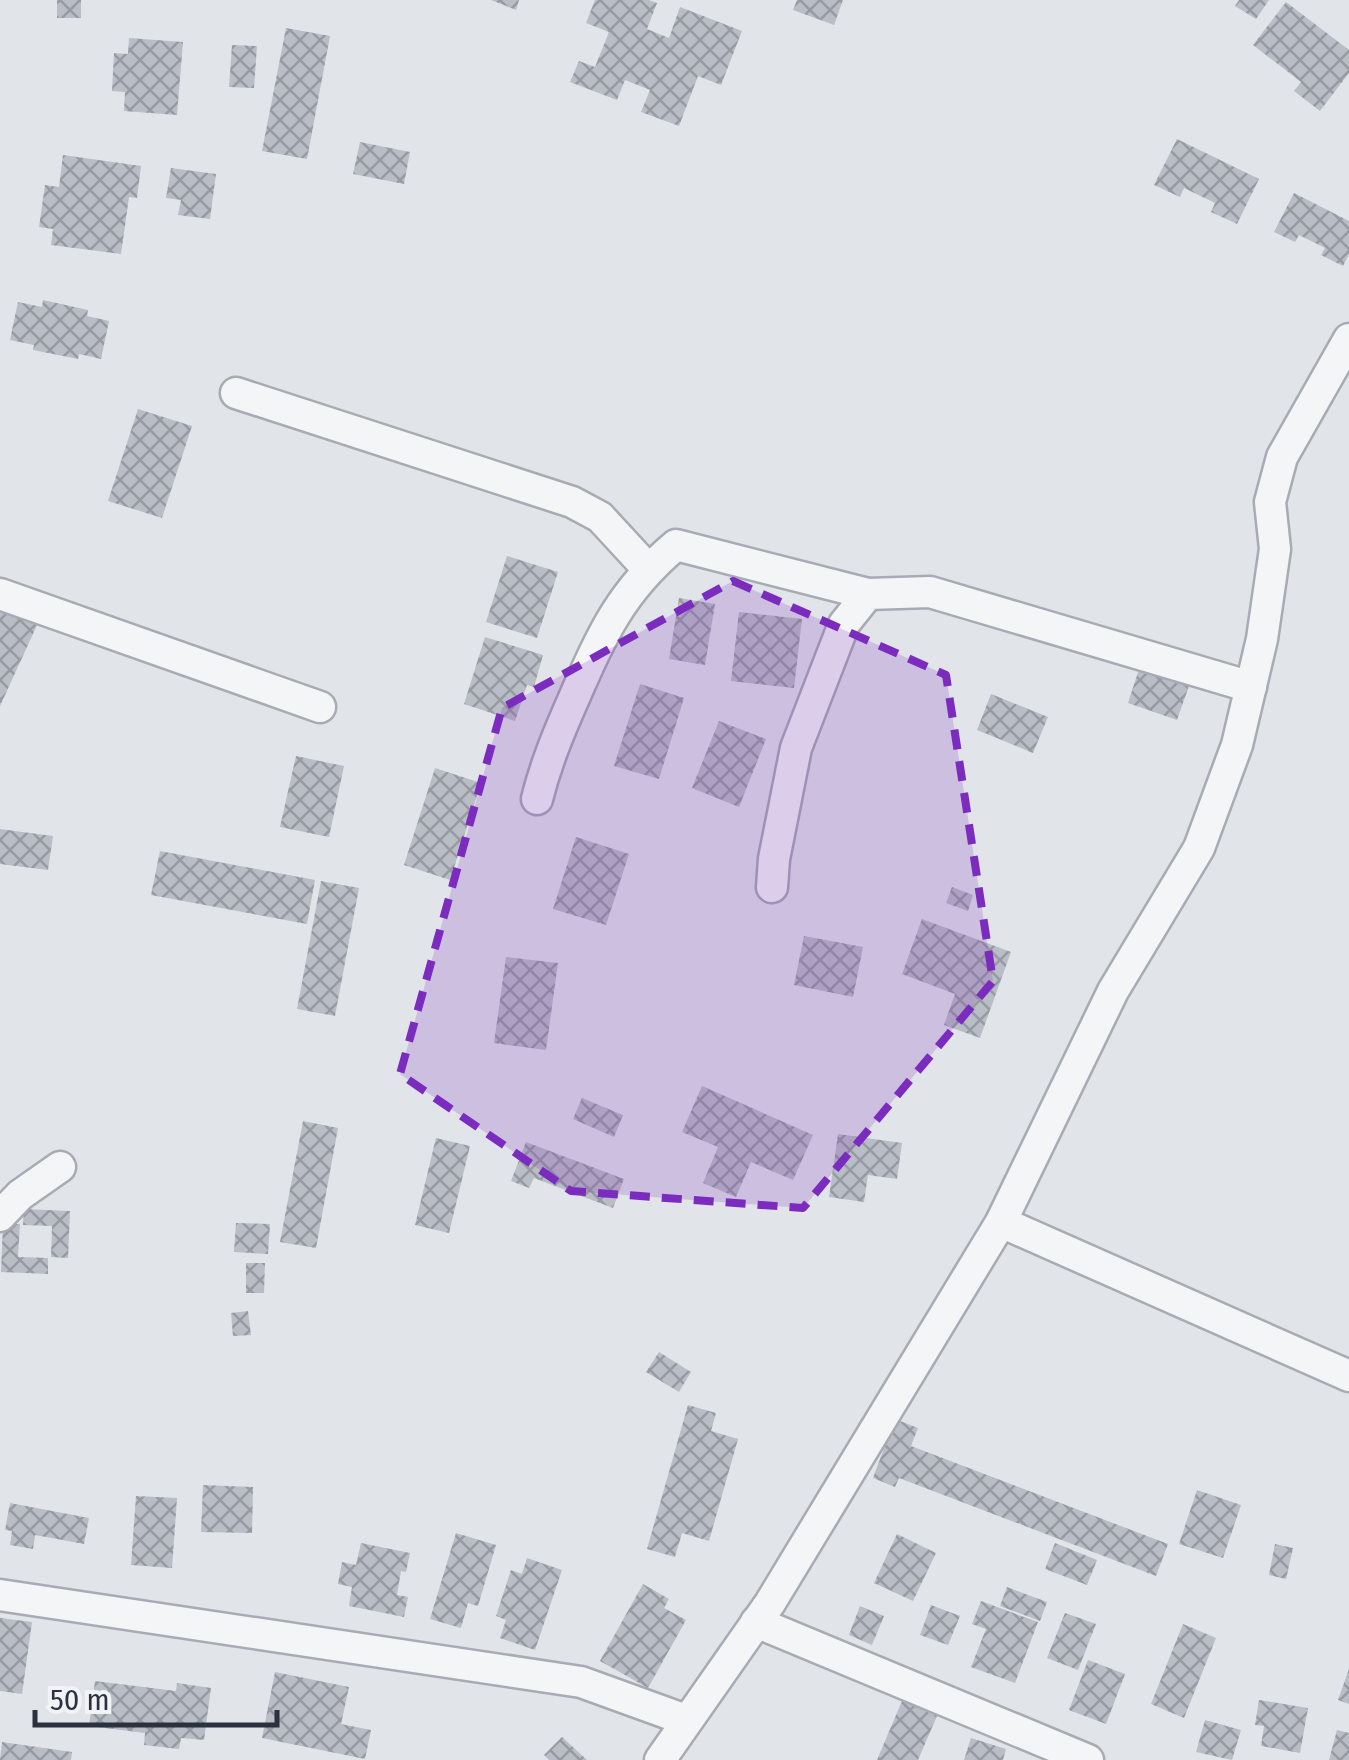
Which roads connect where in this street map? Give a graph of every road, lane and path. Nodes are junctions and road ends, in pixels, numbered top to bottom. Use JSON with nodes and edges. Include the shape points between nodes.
{"nodes":[{"id":1,"x":1349,"y":339,"type":"edge"},
{"id":2,"x":236,"y":393,"type":"dead end"},
{"id":3,"x":648,"y":569,"type":"junction"},
{"id":4,"x":0,"y":594,"type":"edge"},
{"id":5,"x":868,"y":594,"type":"junction"},
{"id":6,"x":1251,"y":687,"type":"junction"},
{"id":7,"x":320,"y":707,"type":"dead end"},
{"id":8,"x":537,"y":799,"type":"dead end"},
{"id":9,"x":772,"y":887,"type":"dead end"},
{"id":10,"x":60,"y":1167,"type":"dead end"},
{"id":11,"x":0,"y":1216,"type":"edge"},
{"id":12,"x":1001,"y":1222,"type":"junction"},
{"id":13,"x":1349,"y":1376,"type":"edge"},
{"id":14,"x":0,"y":1596,"type":"edge"},
{"id":15,"x":756,"y":1622,"type":"junction"},
{"id":16,"x":686,"y":1720,"type":"junction"},
{"id":17,"x":660,"y":1760,"type":"edge"},
{"id":18,"x":1088,"y":1760,"type":"edge"}],
"edges":[{"from":1,"to":6,"type":"street","via":[[1282,456],[1270,502],[1275,549]]},
{"from":2,"to":3,"type":"street","via":[[572,502],[600,517]]},
{"from":3,"to":5,"type":"street","via":[[676,545]]},
{"from":3,"to":8,"type":"street","via":[[594,649],[548,753]]},
{"from":4,"to":7,"type":"street"},
{"from":5,"to":6,"type":"street","via":[[930,592]]},
{"from":5,"to":9,"type":"street","via":[[844,624],[796,748]]},
{"from":6,"to":12,"type":"street","via":[[1200,848],[1113,992]]},
{"from":10,"to":11,"type":"street"},
{"from":12,"to":13,"type":"street"},
{"from":12,"to":15,"type":"street"},
{"from":14,"to":16,"type":"street","via":[[582,1682]]},
{"from":15,"to":16,"type":"street"},
{"from":15,"to":18,"type":"street"},
{"from":16,"to":17,"type":"street"}]}
